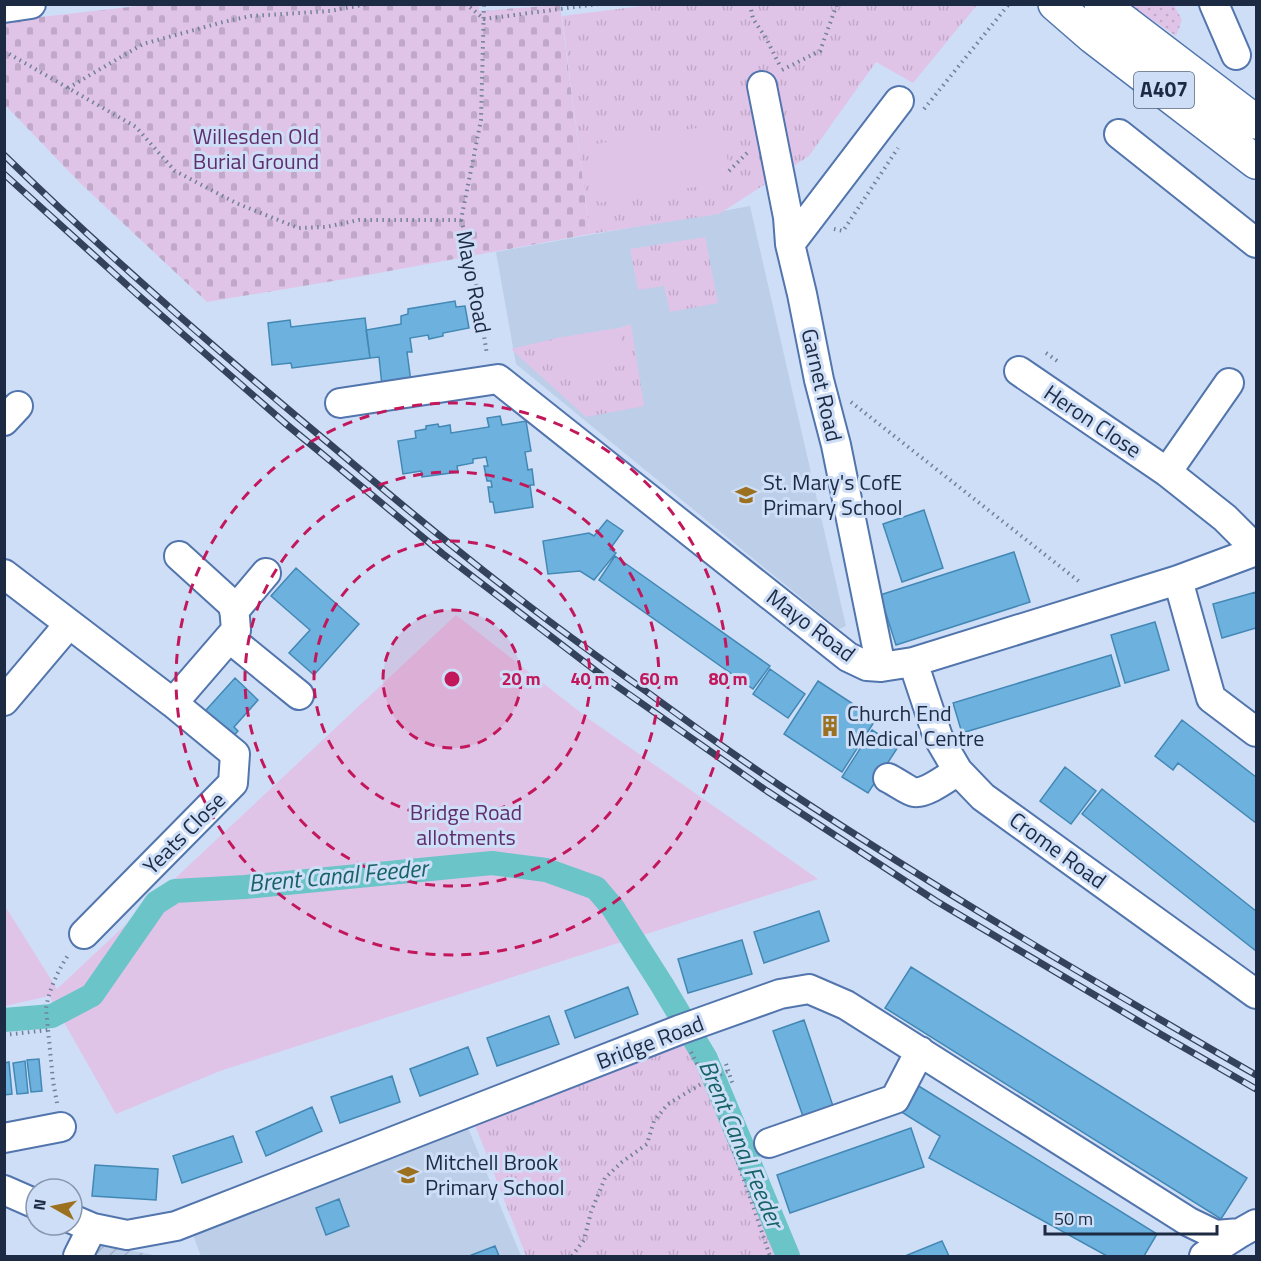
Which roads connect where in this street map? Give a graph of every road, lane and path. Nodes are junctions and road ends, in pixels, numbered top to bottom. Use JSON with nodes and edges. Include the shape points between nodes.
{"nodes":[{"id":1,"x":368,"y":4,"type":"edge"},
{"id":2,"x":465,"y":4,"type":"edge"},
{"id":3,"x":484,"y":4,"type":"edge"},
{"id":4,"x":598,"y":4,"type":"edge"},
{"id":5,"x":837,"y":4,"type":"edge"},
{"id":6,"x":1009,"y":4,"type":"edge"},
{"id":7,"x":1101,"y":4,"type":"edge"},
{"id":8,"x":1214,"y":4,"type":"edge"},
{"id":9,"x":1070,"y":9,"type":"edge"},
{"id":10,"x":484,"y":20,"type":"junction"},
{"id":11,"x":4,"y":51,"type":"edge"},
{"id":12,"x":1236,"y":55,"type":"dead end"},
{"id":13,"x":772,"y":78,"type":"joint"},
{"id":14,"x":68,"y":88,"type":"junction"},
{"id":15,"x":911,"y":106,"type":"joint"},
{"id":16,"x":1257,"y":122,"type":"edge"},
{"id":17,"x":1119,"y":134,"type":"dead end"},
{"id":18,"x":903,"y":141,"type":"dead end"},
{"id":19,"x":1257,"y":162,"type":"edge"},
{"id":20,"x":461,"y":220,"type":"junction"},
{"id":21,"x":828,"y":237,"type":"dead end"},
{"id":22,"x":1257,"y":243,"type":"edge"},
{"id":23,"x":790,"y":244,"type":"junction"},
{"id":24,"x":1046,"y":353,"type":"dead end"},
{"id":25,"x":1060,"y":363,"type":"dead end"},
{"id":26,"x":1019,"y":371,"type":"dead end"},
{"id":27,"x":491,"y":380,"type":"junction"},
{"id":28,"x":1229,"y":383,"type":"dead end"},
{"id":29,"x":846,"y":398,"type":"dead end"},
{"id":30,"x":340,"y":403,"type":"dead end"},
{"id":31,"x":1167,"y":472,"type":"junction"},
{"id":32,"x":1257,"y":550,"type":"edge"},
{"id":33,"x":179,"y":556,"type":"dead end"},
{"id":34,"x":266,"y":573,"type":"dead end"},
{"id":35,"x":4,"y":574,"type":"edge"},
{"id":36,"x":1178,"y":580,"type":"junction"},
{"id":37,"x":1081,"y":583,"type":"dead end"},
{"id":38,"x":234,"y":610,"type":"junction"},
{"id":39,"x":69,"y":624,"type":"junction"},
{"id":40,"x":229,"y":638,"type":"junction"},
{"id":41,"x":913,"y":662,"type":"junction"},
{"id":42,"x":881,"y":667,"type":"junction"},
{"id":43,"x":298,"y":695,"type":"dead end"},
{"id":44,"x":4,"y":701,"type":"edge"},
{"id":45,"x":173,"y":703,"type":"junction"},
{"id":46,"x":1257,"y":732,"type":"edge"},
{"id":47,"x":958,"y":771,"type":"junction"},
{"id":48,"x":888,"y":778,"type":"dead end"},
{"id":49,"x":84,"y":934,"type":"joint"},
{"id":50,"x":1257,"y":994,"type":"edge"},
{"id":51,"x":49,"y":1030,"type":"junction"},
{"id":52,"x":680,"y":1030,"type":"junction"},
{"id":53,"x":4,"y":1035,"type":"edge"},
{"id":54,"x":920,"y":1051,"type":"junction"},
{"id":55,"x":726,"y":1064,"type":"dead end"},
{"id":56,"x":728,"y":1071,"type":"junction"},
{"id":57,"x":706,"y":1081,"type":"junction"},
{"id":58,"x":733,"y":1084,"type":"dead end"},
{"id":59,"x":61,"y":1127,"type":"joint"},
{"id":60,"x":4,"y":1138,"type":"edge"},
{"id":61,"x":769,"y":1143,"type":"dead end"},
{"id":62,"x":4,"y":1190,"type":"edge"},
{"id":63,"x":24,"y":1199,"type":"edge"},
{"id":64,"x":84,"y":1224,"type":"edge"},
{"id":65,"x":1248,"y":1228,"type":"edge"},
{"id":66,"x":80,"y":1237,"type":"edge"},
{"id":67,"x":78,"y":1257,"type":"edge"},
{"id":68,"x":572,"y":1257,"type":"edge"},
{"id":69,"x":770,"y":1257,"type":"edge"},
{"id":70,"x":1204,"y":1257,"type":"edge"}],
"edges":[{"from":1,"to":14,"type":"path","via":[[330,11],[251,16],[143,44]]},
{"from":2,"to":10,"type":"path"},
{"from":3,"to":10,"type":"path"},
{"from":4,"to":10,"type":"path"},
{"from":5,"to":13,"type":"path","via":[[820,51]]},
{"from":6,"to":15,"type":"path","via":[[929,102]]},
{"from":7,"to":16,"type":"main road","number":"A407"},
{"from":8,"to":12,"type":"street"},
{"from":9,"to":19,"type":"main road","number":"A407","via":[[1093,37]]},
{"from":10,"to":20,"type":"path","via":[[481,120]]},
{"from":11,"to":14,"type":"path"},
{"from":13,"to":23,"type":"street","name":"Garnet Road"},
{"from":14,"to":20,"type":"path","via":[[136,127],[175,171],[236,203],[298,228],[359,220]]},
{"from":15,"to":23,"type":"street"},
{"from":17,"to":22,"type":"street"},
{"from":18,"to":21,"type":"path","via":[[843,231],[834,229]]},
{"from":20,"to":27,"type":"path","name":"Mayo Road","via":[[472,256]]},
{"from":23,"to":42,"type":"street","name":"Garnet Road"},
{"from":24,"to":25,"type":"path"},
{"from":26,"to":31,"type":"street","name":"Heron Close"},
{"from":27,"to":30,"type":"street"},
{"from":27,"to":42,"type":"street","name":"Mayo Road","via":[[498,379],[848,657],[867,666]]},
{"from":28,"to":31,"type":"street"},
{"from":29,"to":37,"type":"path"},
{"from":31,"to":32,"type":"street","name":"Heron Close","via":[[1225,518]]},
{"from":32,"to":36,"type":"street","name":"Mayo Road"},
{"from":33,"to":38,"type":"street"},
{"from":34,"to":38,"type":"street"},
{"from":35,"to":39,"type":"street","name":"Yeats Close"},
{"from":36,"to":41,"type":"street","name":"Mayo Road"},
{"from":36,"to":46,"type":"street","via":[[1211,698]]},
{"from":38,"to":40,"type":"street","via":[[236,630]]},
{"from":39,"to":44,"type":"street"},
{"from":39,"to":45,"type":"street","name":"Yeats Close"},
{"from":40,"to":43,"type":"street"},
{"from":40,"to":45,"type":"street"},
{"from":41,"to":42,"type":"street","name":"Mayo Road"},
{"from":41,"to":47,"type":"street","name":"Crome Road","via":[[938,737]]},
{"from":45,"to":49,"type":"street","name":"Yeats Close","via":[[235,754],[233,783]]},
{"from":47,"to":48,"type":"street","via":[[914,792]]},
{"from":47,"to":50,"type":"street","name":"Crome Road","via":[[983,797]]},
{"from":49,"to":51,"type":"path","via":[[64,962],[47,1001]]},
{"from":51,"to":53,"type":"path"},
{"from":51,"to":59,"type":"path"},
{"from":52,"to":54,"type":"street","name":"Bridge Road","via":[[780,994],[809,989],[846,1005]]},
{"from":52,"to":57,"type":"path"},
{"from":52,"to":64,"type":"street","name":"Bridge Road","via":[[176,1226],[127,1235]]},
{"from":54,"to":61,"type":"street","via":[[895,1099]]},
{"from":54,"to":65,"type":"street","name":"Bridge Road","via":[[1189,1222],[1216,1235]]},
{"from":55,"to":56,"type":"path"},
{"from":56,"to":57,"type":"path"},
{"from":56,"to":58,"type":"path"},
{"from":57,"to":68,"type":"path","via":[[668,1104],[654,1121],[647,1144],[605,1178],[584,1240]]},
{"from":57,"to":69,"type":"path"},
{"from":59,"to":60,"type":"street"},
{"from":62,"to":63,"type":"street"},
{"from":65,"to":70,"type":"street"},
{"from":66,"to":67,"type":"street"}]}
